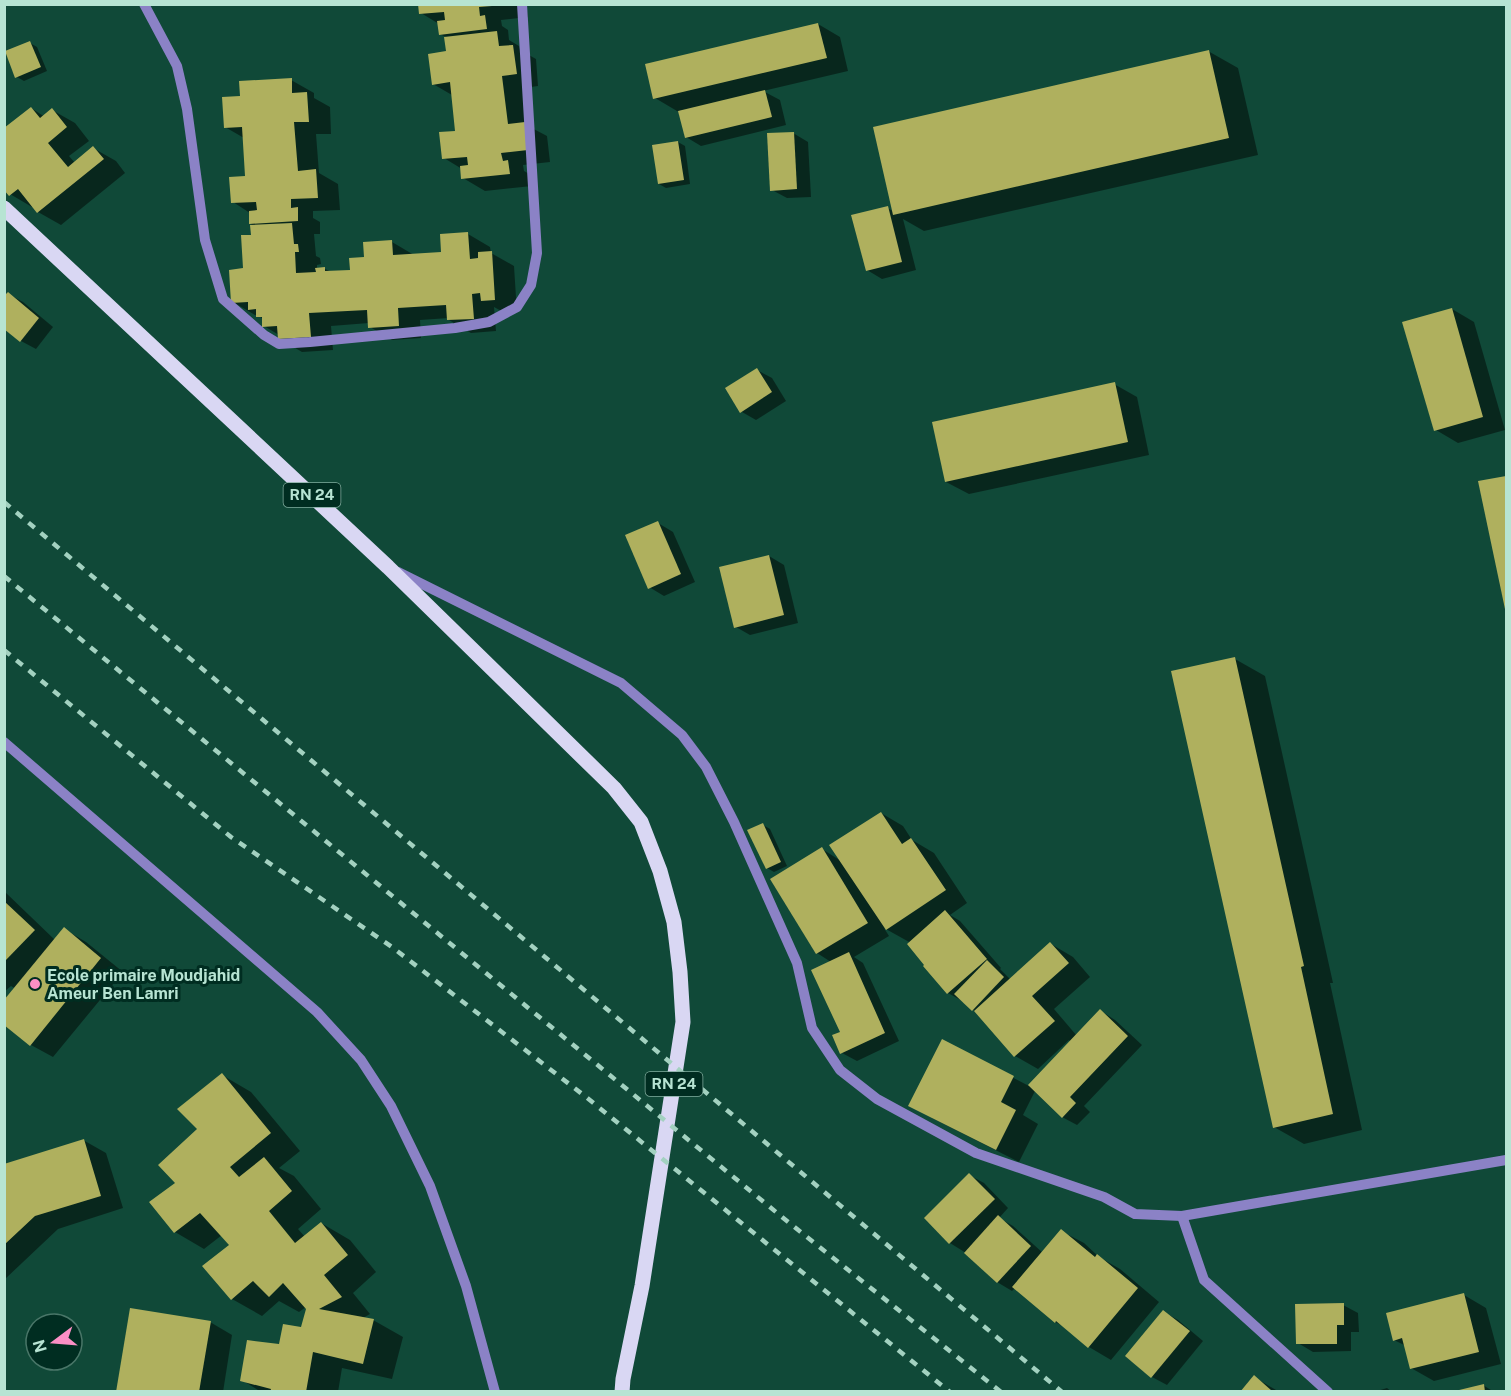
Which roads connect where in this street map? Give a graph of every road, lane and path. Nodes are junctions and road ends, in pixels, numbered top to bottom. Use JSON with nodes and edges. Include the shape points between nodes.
{"nodes":[{"id":1,"x":144,"y":4,"type":"edge"},
{"id":2,"x":522,"y":4,"type":"edge"},
{"id":3,"x":4,"y":208,"type":"edge"},
{"id":4,"x":388,"y":567,"type":"junction"},
{"id":5,"x":4,"y":742,"type":"edge"},
{"id":6,"x":1506,"y":1160,"type":"edge"},
{"id":7,"x":1182,"y":1216,"type":"junction"},
{"id":8,"x":495,"y":1392,"type":"edge"},
{"id":9,"x":622,"y":1392,"type":"edge"},
{"id":10,"x":1328,"y":1392,"type":"edge"}],
"edges":[{"from":1,"to":2,"type":"street","via":[[177,66],[187,109],[205,240],[223,300],[279,344],[455,328],[489,322],[517,307],[531,285],[537,253]]},
{"from":3,"to":4,"type":"main road","number":"RN 24"},
{"from":4,"to":7,"type":"street","via":[[621,683],[682,735],[706,767],[734,822],[797,963],[812,1028],[840,1070],[878,1099],[976,1153],[1104,1197],[1135,1214]]},
{"from":4,"to":9,"type":"main road","number":"RN 24","via":[[614,788],[641,822],[660,871],[674,922],[683,1022]]},
{"from":5,"to":8,"type":"street","via":[[317,1012],[361,1060],[391,1106],[430,1186],[466,1286]]},
{"from":6,"to":7,"type":"street"},
{"from":7,"to":10,"type":"street","via":[[1204,1280]]}]}
